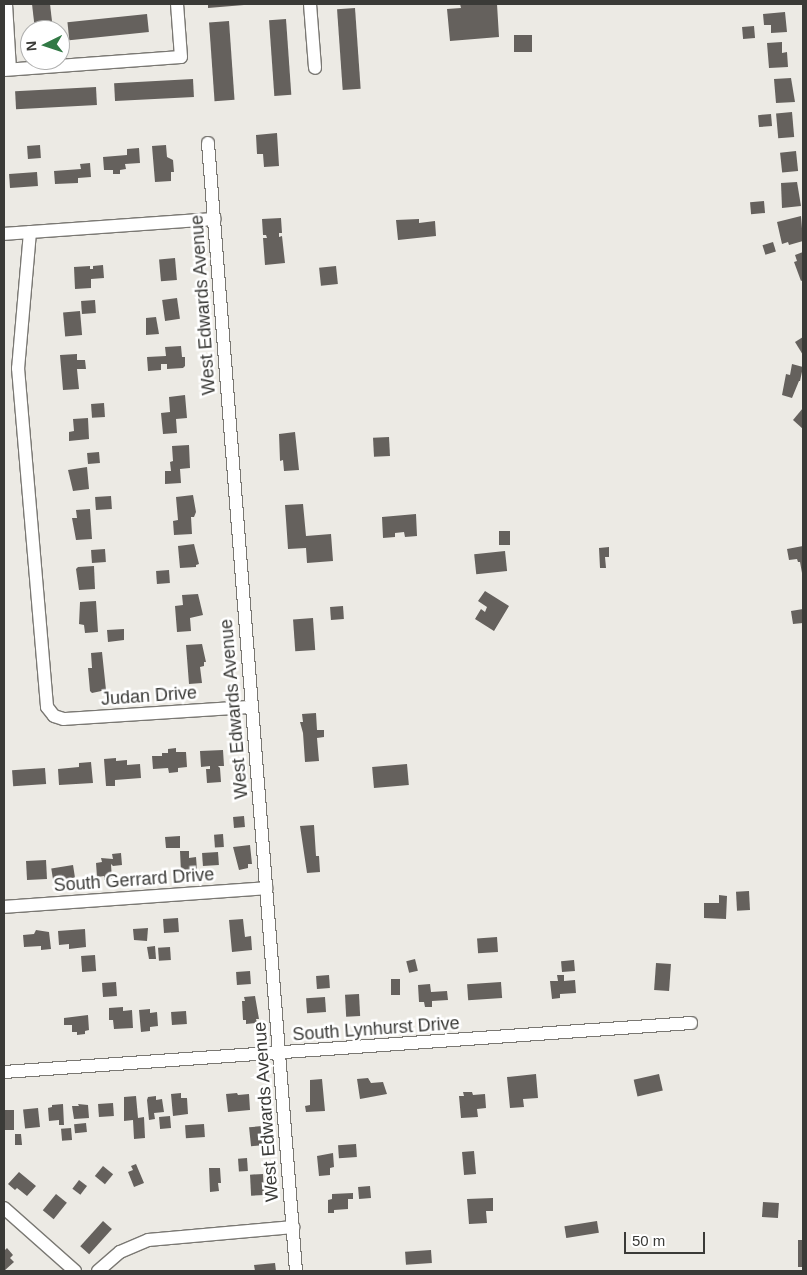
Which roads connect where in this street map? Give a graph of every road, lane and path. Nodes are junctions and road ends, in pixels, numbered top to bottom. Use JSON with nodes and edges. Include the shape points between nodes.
{"nodes":[{"id":1,"x":6,"y":4,"type":"edge"},
{"id":2,"x":178,"y":4,"type":"edge"},
{"id":3,"x":310,"y":4,"type":"edge"},
{"id":4,"x":315,"y":68,"type":"dead end"},
{"id":5,"x":7,"y":70,"type":"edge"},
{"id":6,"x":208,"y":143,"type":"dead end"},
{"id":7,"x":214,"y":219,"type":"junction"},
{"id":8,"x":30,"y":232,"type":"junction"},
{"id":9,"x":4,"y":234,"type":"edge"},
{"id":10,"x":251,"y":707,"type":"junction"},
{"id":11,"x":266,"y":888,"type":"junction"},
{"id":12,"x":4,"y":907,"type":"edge"},
{"id":13,"x":691,"y":1023,"type":"dead end"},
{"id":14,"x":279,"y":1053,"type":"junction"},
{"id":15,"x":4,"y":1072,"type":"edge"},
{"id":16,"x":4,"y":1208,"type":"edge"},
{"id":17,"x":293,"y":1227,"type":"junction"},
{"id":18,"x":75,"y":1271,"type":"edge"},
{"id":19,"x":98,"y":1271,"type":"edge"},
{"id":20,"x":296,"y":1271,"type":"edge"}],
"edges":[{"from":1,"to":5,"type":"street"},
{"from":2,"to":5,"type":"street","via":[[181,57]]},
{"from":3,"to":4,"type":"street"},
{"from":6,"to":7,"type":"street","name":"West Edwards Avenue"},
{"from":7,"to":8,"type":"street"},
{"from":7,"to":10,"type":"street","name":"West Edwards Avenue"},
{"from":8,"to":9,"type":"street"},
{"from":8,"to":10,"type":"street","name":"Judan Drive","via":[[18,368],[46,705],[50,713],[64,719]]},
{"from":10,"to":11,"type":"street","name":"West Edwards Avenue"},
{"from":11,"to":12,"type":"street","name":"South Gerrard Drive"},
{"from":11,"to":14,"type":"street","name":"West Edwards Avenue"},
{"from":13,"to":14,"type":"street","name":"South Lynhurst Drive"},
{"from":14,"to":15,"type":"street","name":"South Lynhurst Drive"},
{"from":14,"to":17,"type":"street","name":"West Edwards Avenue"},
{"from":16,"to":18,"type":"street"},
{"from":17,"to":19,"type":"street","via":[[148,1240],[114,1256]]},
{"from":17,"to":20,"type":"street","name":"West Edwards Avenue"}]}
